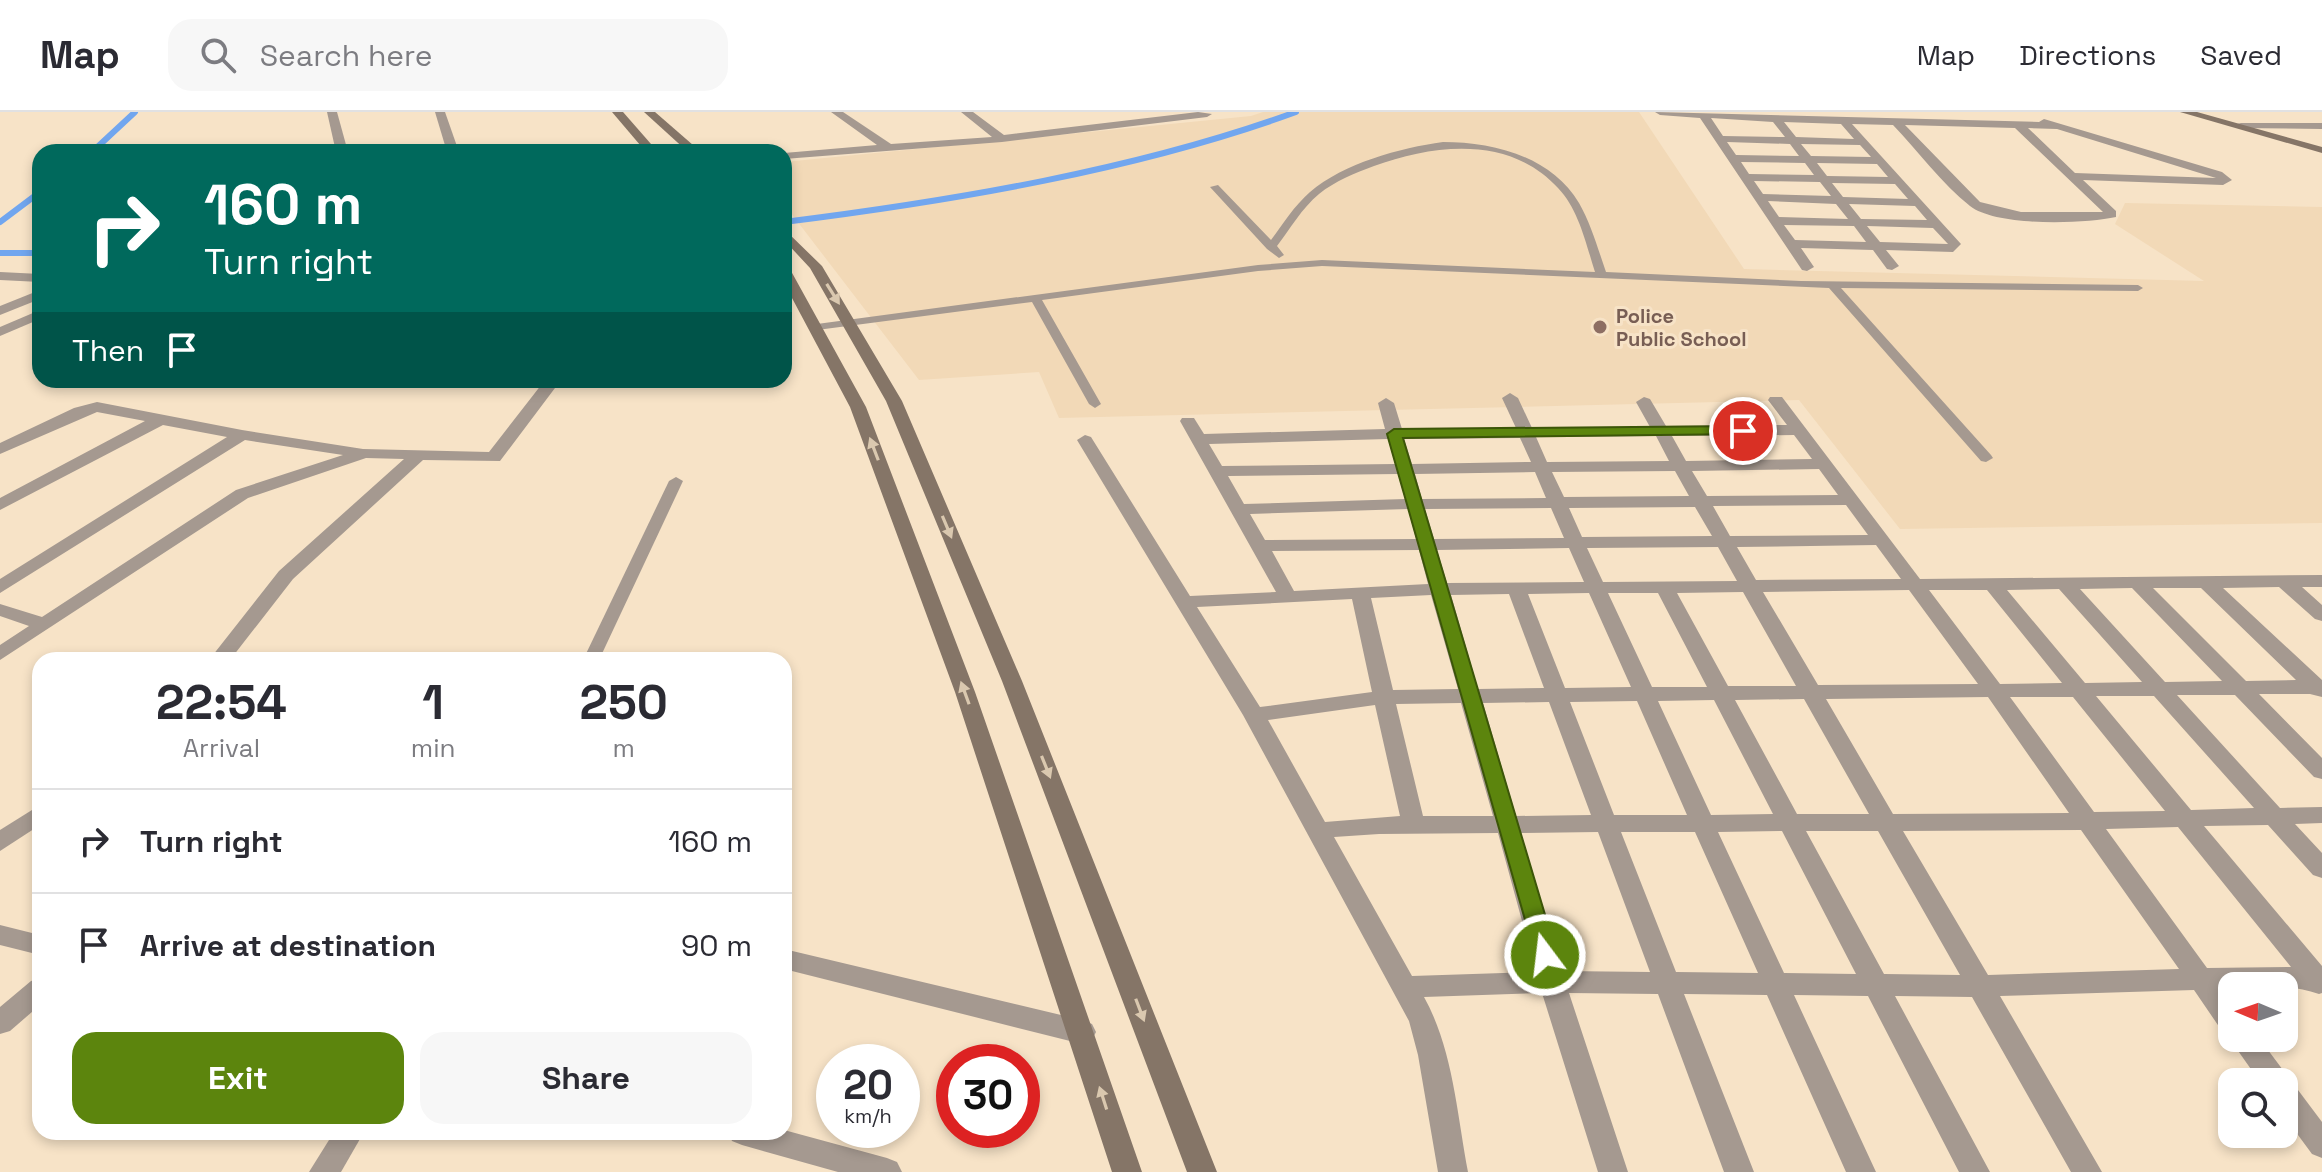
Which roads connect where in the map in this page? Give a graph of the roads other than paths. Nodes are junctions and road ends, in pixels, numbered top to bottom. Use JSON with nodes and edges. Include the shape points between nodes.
{"nodes":[{"id":1,"x":332,"y":112,"type":"edge"},
{"id":2,"x":440,"y":112,"type":"edge"},
{"id":3,"x":617,"y":112,"type":"edge"},
{"id":4,"x":649,"y":112,"type":"edge"},
{"id":5,"x":836,"y":112,"type":"edge"},
{"id":6,"x":966,"y":112,"type":"edge"},
{"id":7,"x":1107,"y":112,"type":"edge"},
{"id":8,"x":1203,"y":112,"type":"edge"},
{"id":9,"x":1660,"y":112,"type":"edge"},
{"id":10,"x":2008,"y":112,"type":"edge"},
{"id":11,"x":2185,"y":112,"type":"edge"},
{"id":12,"x":2230,"y":112,"type":"edge"},
{"id":13,"x":1704,"y":116,"type":"junction"},
{"id":14,"x":1776,"y":119,"type":"junction"},
{"id":15,"x":1843,"y":120,"type":"junction"},
{"id":16,"x":1895,"y":121,"type":"junction"},
{"id":17,"x":1129,"y":124,"type":"junction"},
{"id":18,"x":2018,"y":125,"type":"junction"},
{"id":19,"x":2279,"y":125,"type":"junction"},
{"id":20,"x":2057,"y":126,"type":"junction"},
{"id":21,"x":2241,"y":126,"type":"junction"},
{"id":22,"x":2322,"y":126,"type":"edge"},
{"id":23,"x":1002,"y":139,"type":"junction"},
{"id":24,"x":1720,"y":139,"type":"junction"},
{"id":25,"x":1793,"y":141,"type":"junction"},
{"id":26,"x":1863,"y":142,"type":"junction"},
{"id":27,"x":340,"y":144,"type":"edge"},
{"id":28,"x":450,"y":144,"type":"edge"},
{"id":29,"x":645,"y":144,"type":"edge"},
{"id":30,"x":686,"y":144,"type":"edge"},
{"id":31,"x":890,"y":149,"type":"junction"},
{"id":32,"x":2322,"y":150,"type":"edge"},
{"id":33,"x":792,"y":155,"type":"edge"},
{"id":34,"x":1733,"y":158,"type":"junction"},
{"id":35,"x":1808,"y":159,"type":"junction"},
{"id":36,"x":1880,"y":161,"type":"junction"},
{"id":37,"x":2075,"y":176,"type":"junction"},
{"id":38,"x":1746,"y":177,"type":"junction"},
{"id":39,"x":1824,"y":180,"type":"junction"},
{"id":40,"x":1898,"y":181,"type":"junction"},
{"id":41,"x":1215,"y":187,"type":"dead end"},
{"id":42,"x":1759,"y":197,"type":"junction"},
{"id":43,"x":1840,"y":200,"type":"junction"},
{"id":44,"x":1918,"y":203,"type":"junction"},
{"id":45,"x":1776,"y":221,"type":"junction"},
{"id":46,"x":1858,"y":223,"type":"junction"},
{"id":47,"x":1937,"y":224,"type":"junction"},
{"id":48,"x":792,"y":242,"type":"edge"},
{"id":49,"x":1791,"y":244,"type":"junction"},
{"id":50,"x":1271,"y":247,"type":"junction"},
{"id":51,"x":1877,"y":248,"type":"junction"},
{"id":52,"x":1288,"y":265,"type":"junction"},
{"id":53,"x":1892,"y":266,"type":"dead end"},
{"id":54,"x":1807,"y":267,"type":"dead end"},
{"id":55,"x":1601,"y":274,"type":"junction"},
{"id":56,"x":0,"y":276,"type":"edge"},
{"id":57,"x":32,"y":278,"type":"edge"},
{"id":58,"x":1832,"y":284,"type":"junction"},
{"id":59,"x":792,"y":285,"type":"edge"},
{"id":60,"x":2138,"y":288,"type":"dead end"},
{"id":61,"x":32,"y":297,"type":"edge"},
{"id":62,"x":1035,"y":298,"type":"junction"},
{"id":63,"x":0,"y":311,"type":"edge"},
{"id":64,"x":32,"y":318,"type":"edge"},
{"id":65,"x":851,"y":323,"type":"junction"},
{"id":66,"x":817,"y":327,"type":"junction"},
{"id":67,"x":0,"y":332,"type":"edge"},
{"id":68,"x":547,"y":388,"type":"edge"},
{"id":69,"x":1510,"y":398,"type":"dead end"},
{"id":70,"x":1776,"y":400,"type":"dead end"},
{"id":71,"x":1644,"y":402,"type":"dead end"},
{"id":72,"x":1386,"y":403,"type":"dead end"},
{"id":73,"x":1095,"y":404,"type":"dead end"},
{"id":74,"x":163,"y":418,"type":"junction"},
{"id":75,"x":1188,"y":421,"type":"dead end"},
{"id":76,"x":1798,"y":430,"type":"junction"},
{"id":77,"x":1661,"y":431,"type":"junction"},
{"id":78,"x":1525,"y":433,"type":"junction"},
{"id":79,"x":1394,"y":434,"type":"junction"},
{"id":80,"x":242,"y":435,"type":"junction"},
{"id":81,"x":1198,"y":439,"type":"junction"},
{"id":82,"x":1085,"y":440,"type":"dead end"},
{"id":83,"x":0,"y":449,"type":"edge"},
{"id":84,"x":365,"y":453,"type":"junction"},
{"id":85,"x":417,"y":456,"type":"junction"},
{"id":86,"x":1986,"y":458,"type":"dead end"},
{"id":87,"x":1823,"y":464,"type":"junction"},
{"id":88,"x":1680,"y":465,"type":"junction"},
{"id":89,"x":1540,"y":466,"type":"junction"},
{"id":90,"x":1404,"y":467,"type":"junction"},
{"id":91,"x":1216,"y":471,"type":"junction"},
{"id":92,"x":676,"y":481,"type":"dead end"},
{"id":93,"x":1851,"y":500,"type":"junction"},
{"id":94,"x":1701,"y":502,"type":"junction"},
{"id":95,"x":1557,"y":503,"type":"junction"},
{"id":96,"x":1414,"y":504,"type":"junction"},
{"id":97,"x":0,"y":505,"type":"edge"},
{"id":98,"x":1238,"y":509,"type":"junction"},
{"id":99,"x":1880,"y":540,"type":"junction"},
{"id":100,"x":1724,"y":541,"type":"junction"},
{"id":101,"x":1574,"y":542,"type":"junction"},
{"id":102,"x":1425,"y":544,"type":"junction"},
{"id":103,"x":1259,"y":546,"type":"junction"},
{"id":104,"x":2322,"y":581,"type":"edge"},
{"id":105,"x":2063,"y":582,"type":"junction"},
{"id":106,"x":2285,"y":582,"type":"junction"},
{"id":107,"x":1912,"y":583,"type":"junction"},
{"id":108,"x":1992,"y":583,"type":"junction"},
{"id":109,"x":2137,"y":583,"type":"junction"},
{"id":110,"x":2207,"y":583,"type":"junction"},
{"id":111,"x":1749,"y":585,"type":"junction"},
{"id":112,"x":1664,"y":586,"type":"junction"},
{"id":113,"x":0,"y":587,"type":"edge"},
{"id":114,"x":1595,"y":587,"type":"junction"},
{"id":115,"x":1516,"y":588,"type":"junction"},
{"id":116,"x":1438,"y":589,"type":"junction"},
{"id":117,"x":1360,"y":591,"type":"junction"},
{"id":118,"x":1288,"y":596,"type":"junction"},
{"id":119,"x":1185,"y":602,"type":"junction"},
{"id":120,"x":0,"y":610,"type":"edge"},
{"id":121,"x":2322,"y":615,"type":"edge"},
{"id":122,"x":44,"y":624,"type":"junction"},
{"id":123,"x":225,"y":652,"type":"edge"},
{"id":124,"x":595,"y":652,"type":"edge"},
{"id":125,"x":0,"y":654,"type":"edge"},
{"id":126,"x":2240,"y":687,"type":"junction"},
{"id":127,"x":2079,"y":689,"type":"junction"},
{"id":128,"x":2160,"y":689,"type":"junction"},
{"id":129,"x":2320,"y":689,"type":"edge"},
{"id":130,"x":1994,"y":690,"type":"junction"},
{"id":131,"x":1811,"y":692,"type":"junction"},
{"id":132,"x":1721,"y":693,"type":"junction"},
{"id":133,"x":1643,"y":694,"type":"junction"},
{"id":134,"x":1557,"y":695,"type":"junction"},
{"id":135,"x":1470,"y":696,"type":"junction"},
{"id":136,"x":1384,"y":697,"type":"junction"},
{"id":137,"x":1254,"y":715,"type":"junction"},
{"id":138,"x":2322,"y":771,"type":"edge"},
{"id":139,"x":2322,"y":815,"type":"edge"},
{"id":140,"x":2275,"y":816,"type":"junction"},
{"id":141,"x":32,"y":819,"type":"edge"},
{"id":142,"x":2185,"y":819,"type":"junction"},
{"id":143,"x":2086,"y":821,"type":"junction"},
{"id":144,"x":1886,"y":822,"type":"junction"},
{"id":145,"x":1606,"y":823,"type":"junction"},
{"id":146,"x":1702,"y":823,"type":"junction"},
{"id":147,"x":1789,"y":823,"type":"junction"},
{"id":148,"x":1413,"y":824,"type":"junction"},
{"id":149,"x":1509,"y":824,"type":"junction"},
{"id":150,"x":1319,"y":832,"type":"junction"},
{"id":151,"x":0,"y":842,"type":"edge"},
{"id":152,"x":2322,"y":869,"type":"edge"},
{"id":153,"x":0,"y":935,"type":"edge"},
{"id":154,"x":32,"y":943,"type":"edge"},
{"id":155,"x":792,"y":961,"type":"edge"},
{"id":156,"x":2201,"y":980,"type":"junction"},
{"id":157,"x":2319,"y":980,"type":"edge"},
{"id":158,"x":1552,"y":982,"type":"junction"},
{"id":159,"x":1666,"y":982,"type":"junction"},
{"id":160,"x":1777,"y":986,"type":"junction"},
{"id":161,"x":1874,"y":986,"type":"junction"},
{"id":162,"x":1981,"y":986,"type":"junction"},
{"id":163,"x":1405,"y":987,"type":"junction"},
{"id":164,"x":32,"y":996,"type":"edge"},
{"id":165,"x":2218,"y":1004,"type":"edge"},
{"id":166,"x":0,"y":1023,"type":"edge"},
{"id":167,"x":1082,"y":1032,"type":"junction"},
{"id":168,"x":2298,"y":1112,"type":"edge"},
{"id":169,"x":345,"y":1140,"type":"edge"},
{"id":170,"x":771,"y":1140,"type":"edge"},
{"id":171,"x":2322,"y":1145,"type":"edge"},
{"id":172,"x":324,"y":1172,"type":"edge"},
{"id":173,"x":887,"y":1172,"type":"edge"},
{"id":174,"x":1127,"y":1172,"type":"edge"},
{"id":175,"x":1202,"y":1172,"type":"edge"},
{"id":176,"x":1453,"y":1172,"type":"edge"},
{"id":177,"x":1613,"y":1172,"type":"edge"},
{"id":178,"x":1739,"y":1172,"type":"edge"},
{"id":179,"x":1861,"y":1172,"type":"edge"},
{"id":180,"x":1975,"y":1172,"type":"edge"},
{"id":181,"x":2087,"y":1172,"type":"edge"}],
"edges":[{"from":1,"to":27,"type":"street"},
{"from":2,"to":28,"type":"street"},
{"from":3,"to":29,"type":"main road"},
{"from":4,"to":30,"type":"main road"},
{"from":5,"to":31,"type":"street"},
{"from":6,"to":23,"type":"street"},
{"from":7,"to":17,"type":"street"},
{"from":8,"to":17,"type":"street","via":[[1207,114]]},
{"from":9,"to":13,"type":"street"},
{"from":10,"to":20,"type":"street"},
{"from":11,"to":21,"type":"main road"},
{"from":12,"to":19,"type":"street"},
{"from":13,"to":14,"type":"street"},
{"from":13,"to":24,"type":"street"},
{"from":14,"to":15,"type":"street"},
{"from":14,"to":25,"type":"street"},
{"from":15,"to":16,"type":"street"},
{"from":15,"to":26,"type":"street"},
{"from":16,"to":18,"type":"street"},
{"from":16,"to":37,"type":"street","via":[[1976,205],[1987,210],[2012,215],[2112,214]]},
{"from":17,"to":23,"type":"street"},
{"from":18,"to":20,"type":"street"},
{"from":18,"to":37,"type":"street"},
{"from":19,"to":21,"type":"street"},
{"from":19,"to":22,"type":"street"},
{"from":20,"to":37,"type":"street","via":[[2226,180]]},
{"from":21,"to":32,"type":"main road"},
{"from":23,"to":31,"type":"street"},
{"from":24,"to":25,"type":"street"},
{"from":24,"to":34,"type":"street"},
{"from":25,"to":26,"type":"street"},
{"from":25,"to":35,"type":"street"},
{"from":26,"to":36,"type":"street"},
{"from":31,"to":33,"type":"street"},
{"from":34,"to":35,"type":"street"},
{"from":34,"to":38,"type":"street"},
{"from":35,"to":36,"type":"street"},
{"from":35,"to":39,"type":"street"},
{"from":36,"to":40,"type":"street"},
{"from":38,"to":39,"type":"street"},
{"from":38,"to":42,"type":"street"},
{"from":39,"to":40,"type":"street"},
{"from":39,"to":43,"type":"street"},
{"from":40,"to":44,"type":"street"},
{"from":41,"to":50,"type":"lane"},
{"from":42,"to":43,"type":"street"},
{"from":42,"to":45,"type":"street"},
{"from":43,"to":44,"type":"street"},
{"from":43,"to":46,"type":"street"},
{"from":44,"to":47,"type":"street"},
{"from":45,"to":46,"type":"street"},
{"from":45,"to":49,"type":"street"},
{"from":46,"to":47,"type":"street"},
{"from":46,"to":51,"type":"street"},
{"from":47,"to":51,"type":"street","via":[[1953,248]]},
{"from":48,"to":65,"type":"main road","one_way":true,"via":[[815,266]]},
{"from":49,"to":51,"type":"street"},
{"from":49,"to":54,"type":"street"},
{"from":50,"to":52,"type":"lane"},
{"from":50,"to":55,"type":"lane","via":[[1321,188],[1348,173],[1454,145],[1514,157],[1552,176],[1578,210]]},
{"from":51,"to":53,"type":"street"},
{"from":52,"to":55,"type":"lane"},
{"from":52,"to":62,"type":"lane"},
{"from":55,"to":58,"type":"lane"},
{"from":56,"to":57,"type":"street"},
{"from":58,"to":60,"type":"lane"},
{"from":58,"to":86,"type":"lane"},
{"from":59,"to":66,"type":"main road"},
{"from":61,"to":63,"type":"street"},
{"from":62,"to":65,"type":"lane"},
{"from":62,"to":73,"type":"lane"},
{"from":64,"to":67,"type":"street"},
{"from":65,"to":66,"type":"lane"},
{"from":65,"to":175,"type":"main road","one_way":true,"via":[[894,401],[1012,681]]},
{"from":167,"to":66,"type":"main road","one_way":true,"via":[[965,692],[863,422]]},
{"from":68,"to":85,"type":"street","via":[[494,457]]},
{"from":69,"to":78,"type":"street"},
{"from":70,"to":76,"type":"street"},
{"from":71,"to":77,"type":"street"},
{"from":72,"to":79,"type":"street"},
{"from":74,"to":80,"type":"street"},
{"from":74,"to":83,"type":"street","via":[[97,407]]},
{"from":74,"to":97,"type":"street"},
{"from":75,"to":81,"type":"street"},
{"from":76,"to":77,"type":"street"},
{"from":76,"to":87,"type":"street"},
{"from":77,"to":78,"type":"street"},
{"from":77,"to":88,"type":"street"},
{"from":78,"to":79,"type":"street"},
{"from":78,"to":89,"type":"street"},
{"from":79,"to":81,"type":"street"},
{"from":79,"to":90,"type":"street"},
{"from":80,"to":84,"type":"street"},
{"from":80,"to":113,"type":"street"},
{"from":81,"to":91,"type":"street"},
{"from":82,"to":119,"type":"street"},
{"from":84,"to":85,"type":"street"},
{"from":84,"to":122,"type":"street","via":[[242,494]]},
{"from":85,"to":123,"type":"street","via":[[286,575]]},
{"from":87,"to":88,"type":"street"},
{"from":87,"to":93,"type":"street"},
{"from":88,"to":89,"type":"street"},
{"from":88,"to":94,"type":"street"},
{"from":89,"to":90,"type":"street"},
{"from":89,"to":95,"type":"street"},
{"from":90,"to":91,"type":"street"},
{"from":90,"to":96,"type":"street"},
{"from":91,"to":98,"type":"street"},
{"from":92,"to":124,"type":"lane"},
{"from":93,"to":94,"type":"street"},
{"from":93,"to":99,"type":"street"},
{"from":94,"to":95,"type":"street"},
{"from":94,"to":100,"type":"street"},
{"from":95,"to":96,"type":"street"},
{"from":95,"to":101,"type":"street"},
{"from":96,"to":98,"type":"street"},
{"from":96,"to":102,"type":"street"},
{"from":98,"to":103,"type":"street"},
{"from":99,"to":100,"type":"street"},
{"from":99,"to":107,"type":"street"},
{"from":100,"to":101,"type":"street"},
{"from":100,"to":111,"type":"street"},
{"from":101,"to":102,"type":"street"},
{"from":101,"to":114,"type":"street"},
{"from":102,"to":103,"type":"street"},
{"from":102,"to":116,"type":"street"},
{"from":103,"to":118,"type":"street"},
{"from":104,"to":106,"type":"street"},
{"from":105,"to":108,"type":"street"},
{"from":105,"to":109,"type":"street"},
{"from":105,"to":128,"type":"street"},
{"from":106,"to":110,"type":"street"},
{"from":106,"to":121,"type":"street"},
{"from":107,"to":108,"type":"street"},
{"from":107,"to":111,"type":"street"},
{"from":107,"to":130,"type":"street"},
{"from":108,"to":127,"type":"street"},
{"from":109,"to":110,"type":"street"},
{"from":109,"to":126,"type":"street"},
{"from":110,"to":129,"type":"street"},
{"from":111,"to":112,"type":"street"},
{"from":111,"to":131,"type":"street"},
{"from":112,"to":114,"type":"street"},
{"from":112,"to":132,"type":"street"},
{"from":114,"to":115,"type":"street"},
{"from":114,"to":133,"type":"street"},
{"from":115,"to":116,"type":"street"},
{"from":115,"to":134,"type":"street"},
{"from":116,"to":117,"type":"street"},
{"from":116,"to":135,"type":"street"},
{"from":117,"to":118,"type":"street"},
{"from":117,"to":136,"type":"street"},
{"from":118,"to":119,"type":"street"},
{"from":119,"to":137,"type":"street"},
{"from":120,"to":122,"type":"street"},
{"from":122,"to":125,"type":"street"},
{"from":126,"to":128,"type":"street"},
{"from":126,"to":129,"type":"street"},
{"from":126,"to":138,"type":"street"},
{"from":127,"to":128,"type":"street"},
{"from":127,"to":130,"type":"street"},
{"from":127,"to":142,"type":"street"},
{"from":128,"to":140,"type":"street"},
{"from":130,"to":131,"type":"street"},
{"from":130,"to":143,"type":"street"},
{"from":131,"to":132,"type":"street"},
{"from":131,"to":144,"type":"street"},
{"from":132,"to":133,"type":"street"},
{"from":132,"to":147,"type":"street"},
{"from":133,"to":134,"type":"street"},
{"from":133,"to":146,"type":"street"},
{"from":134,"to":135,"type":"street"},
{"from":134,"to":145,"type":"street"},
{"from":135,"to":136,"type":"street"},
{"from":135,"to":149,"type":"street"},
{"from":136,"to":137,"type":"street"},
{"from":136,"to":148,"type":"street"},
{"from":137,"to":150,"type":"street"},
{"from":139,"to":140,"type":"street"},
{"from":140,"to":142,"type":"street"},
{"from":140,"to":152,"type":"street"},
{"from":141,"to":151,"type":"street"},
{"from":142,"to":143,"type":"street"},
{"from":142,"to":157,"type":"street"},
{"from":143,"to":144,"type":"street"},
{"from":143,"to":156,"type":"street"},
{"from":144,"to":147,"type":"street"},
{"from":144,"to":162,"type":"street"},
{"from":145,"to":146,"type":"street"},
{"from":145,"to":149,"type":"street"},
{"from":145,"to":159,"type":"street"},
{"from":146,"to":147,"type":"street"},
{"from":146,"to":160,"type":"street"},
{"from":147,"to":161,"type":"street"},
{"from":148,"to":149,"type":"street"},
{"from":148,"to":150,"type":"street"},
{"from":149,"to":158,"type":"street"},
{"from":150,"to":163,"type":"street"},
{"from":153,"to":154,"type":"street"},
{"from":155,"to":167,"type":"street"},
{"from":156,"to":157,"type":"street"},
{"from":156,"to":162,"type":"street"},
{"from":156,"to":165,"type":"street"},
{"from":158,"to":159,"type":"street"},
{"from":158,"to":163,"type":"street"},
{"from":158,"to":177,"type":"street"},
{"from":159,"to":160,"type":"street"},
{"from":159,"to":178,"type":"street"},
{"from":160,"to":161,"type":"street"},
{"from":160,"to":179,"type":"street"},
{"from":161,"to":162,"type":"street"},
{"from":161,"to":180,"type":"street"},
{"from":162,"to":181,"type":"street"},
{"from":163,"to":176,"type":"street","via":[[1432,1055]]},
{"from":164,"to":166,"type":"street"},
{"from":174,"to":167,"type":"main road","one_way":true},
{"from":168,"to":171,"type":"street"},
{"from":169,"to":172,"type":"street"},
{"from":170,"to":173,"type":"street"}]}
